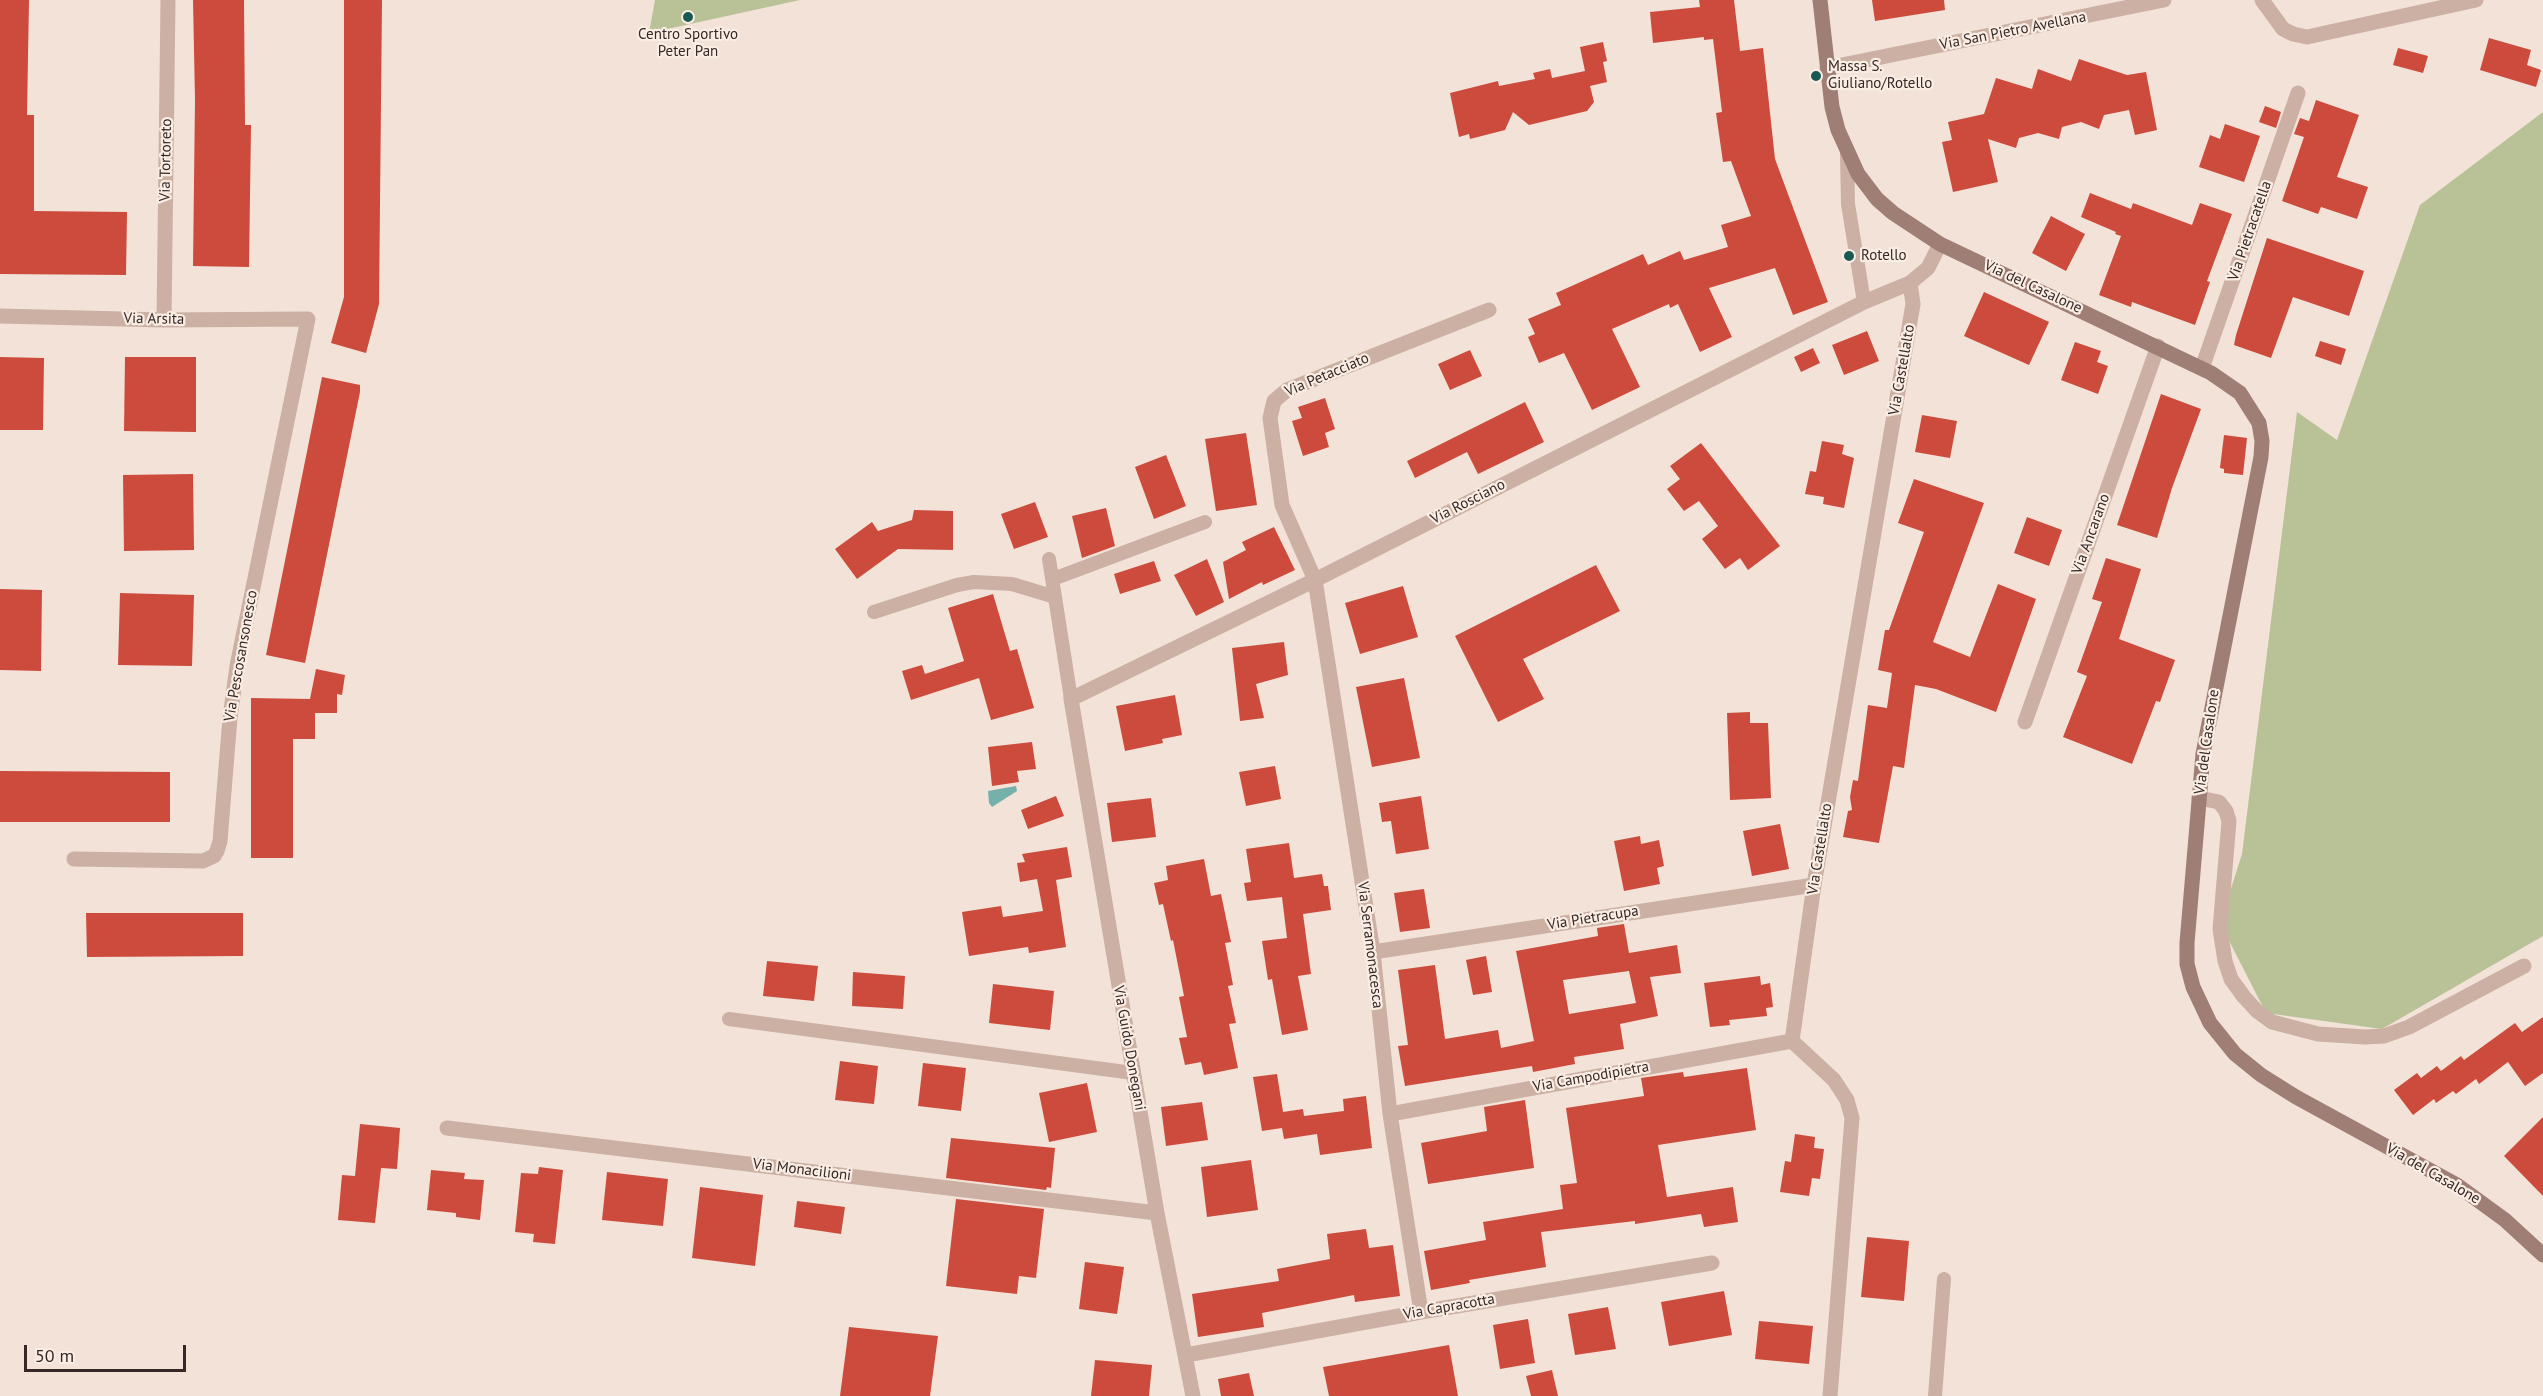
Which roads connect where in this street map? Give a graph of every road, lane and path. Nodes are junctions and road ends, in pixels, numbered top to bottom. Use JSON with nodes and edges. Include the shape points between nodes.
{"nodes":[{"id":1,"x":168,"y":0,"type":"edge"},
{"id":2,"x":1820,"y":0,"type":"edge"},
{"id":3,"x":2164,"y":0,"type":"edge"},
{"id":4,"x":2262,"y":0,"type":"edge"},
{"id":5,"x":2476,"y":0,"type":"edge"},
{"id":6,"x":1827,"y":68,"type":"junction"},
{"id":7,"x":2298,"y":93,"type":"dead end"},
{"id":8,"x":1847,"y":154,"type":"junction"},
{"id":9,"x":1940,"y":244,"type":"junction"},
{"id":10,"x":1910,"y":283,"type":"junction"},
{"id":11,"x":1864,"y":302,"type":"junction"},
{"id":12,"x":1489,"y":310,"type":"dead end"},
{"id":13,"x":0,"y":316,"type":"edge"},
{"id":14,"x":308,"y":319,"type":"joint"},
{"id":15,"x":164,"y":320,"type":"junction"},
{"id":16,"x":2158,"y":346,"type":"junction"},
{"id":17,"x":2202,"y":368,"type":"junction"},
{"id":18,"x":1205,"y":522,"type":"dead end"},
{"id":19,"x":1049,"y":559,"type":"dead end"},
{"id":20,"x":1053,"y":579,"type":"junction"},
{"id":21,"x":1315,"y":580,"type":"junction"},
{"id":22,"x":1055,"y":597,"type":"junction"},
{"id":23,"x":874,"y":612,"type":"dead end"},
{"id":24,"x":1071,"y":699,"type":"junction"},
{"id":25,"x":2025,"y":722,"type":"dead end"},
{"id":26,"x":2199,"y":798,"type":"junction"},
{"id":27,"x":74,"y":859,"type":"dead end"},
{"id":28,"x":1814,"y":885,"type":"junction"},
{"id":29,"x":1373,"y":952,"type":"junction"},
{"id":30,"x":2524,"y":966,"type":"dead end"},
{"id":31,"x":729,"y":1019,"type":"dead end"},
{"id":32,"x":1791,"y":1041,"type":"junction"},
{"id":33,"x":1133,"y":1073,"type":"junction"},
{"id":34,"x":1390,"y":1114,"type":"junction"},
{"id":35,"x":447,"y":1128,"type":"dead end"},
{"id":36,"x":1157,"y":1213,"type":"junction"},
{"id":37,"x":2543,"y":1255,"type":"edge"},
{"id":38,"x":1712,"y":1263,"type":"dead end"},
{"id":39,"x":1944,"y":1279,"type":"dead end"},
{"id":40,"x":1421,"y":1312,"type":"junction"},
{"id":41,"x":1186,"y":1355,"type":"junction"},
{"id":42,"x":1193,"y":1396,"type":"edge"},
{"id":43,"x":1830,"y":1396,"type":"edge"},
{"id":44,"x":1935,"y":1396,"type":"edge"}],
"edges":[{"from":1,"to":15,"type":"street","name":"Via Tortoreto"},
{"from":2,"to":6,"type":"street","name":"Via del Casalone"},
{"from":3,"to":6,"type":"street","name":"Via San Pietro Avellana"},
{"from":4,"to":5,"type":"street","via":[[2283,29],[2303,37]]},
{"from":6,"to":8,"type":"street","name":"Via del Casalone","via":[[1834,118]]},
{"from":7,"to":17,"type":"street","name":"Via Pietracatella"},
{"from":8,"to":9,"type":"street","name":"Via del Casalone","via":[[1876,199]]},
{"from":8,"to":11,"type":"lane","via":[[1848,204]]},
{"from":9,"to":10,"type":"street","via":[[1928,268]]},
{"from":9,"to":16,"type":"street","name":"Via del Casalone"},
{"from":10,"to":11,"type":"street","name":"Via Rosciano"},
{"from":10,"to":28,"type":"street","name":"Via Castellalto","via":[[1913,304]]},
{"from":11,"to":21,"type":"street","name":"Via Rosciano"},
{"from":12,"to":21,"type":"street","name":"Via Petacciato","via":[[1287,390],[1274,401],[1270,418],[1278,490],[1286,518]]},
{"from":13,"to":15,"type":"street","name":"Via Arsita"},
{"from":14,"to":15,"type":"street","name":"Via Arsita"},
{"from":14,"to":27,"type":"street","name":"Via Pescosansonesco","via":[[236,675],[217,851],[203,861]]},
{"from":16,"to":17,"type":"street","name":"Via del Casalone"},
{"from":16,"to":25,"type":"street","name":"Via Ancarano"},
{"from":17,"to":26,"type":"street","name":"Via del Casalone","via":[[2233,387],[2248,403],[2259,423],[2262,449],[2208,725]]},
{"from":18,"to":20,"type":"lane"},
{"from":19,"to":20,"type":"lane"},
{"from":20,"to":22,"type":"lane"},
{"from":21,"to":24,"type":"street","name":"Via Rosciano"},
{"from":21,"to":29,"type":"street","name":"Via Serramonacesca"},
{"from":22,"to":23,"type":"lane","via":[[1012,584],[974,582]]},
{"from":22,"to":24,"type":"lane"},
{"from":24,"to":33,"type":"street","name":"Via Guido Donegani"},
{"from":26,"to":30,"type":"street","via":[[2219,802],[2229,821],[2220,929],[2225,961],[2231,979],[2244,997],[2272,1022],[2318,1034],[2384,1036],[2409,1027]]},
{"from":26,"to":37,"type":"street","name":"Via del Casalone","via":[[2186,950],[2197,998],[2216,1032],[2261,1075],[2457,1185],[2505,1220]]},
{"from":28,"to":29,"type":"street","name":"Via Pietracupa"},
{"from":28,"to":32,"type":"street","name":"Via Castellalto"},
{"from":29,"to":34,"type":"street","name":"Via Serramonacesca"},
{"from":31,"to":33,"type":"lane"},
{"from":32,"to":34,"type":"street","name":"Via Campodipietra"},
{"from":32,"to":43,"type":"street","via":[[1834,1080],[1847,1100],[1852,1118]]},
{"from":33,"to":36,"type":"street","name":"Via Guido Donegani"},
{"from":34,"to":40,"type":"street","name":"Via Serramonacesca"},
{"from":35,"to":36,"type":"street","name":"Via Monacilioni"},
{"from":36,"to":41,"type":"street","name":"Via Guido Donegani"},
{"from":38,"to":40,"type":"street","name":"Via Capracotta"},
{"from":39,"to":44,"type":"lane"},
{"from":40,"to":41,"type":"street","name":"Via Capracotta"},
{"from":41,"to":42,"type":"street","name":"Via Guido Donegani"}]}
